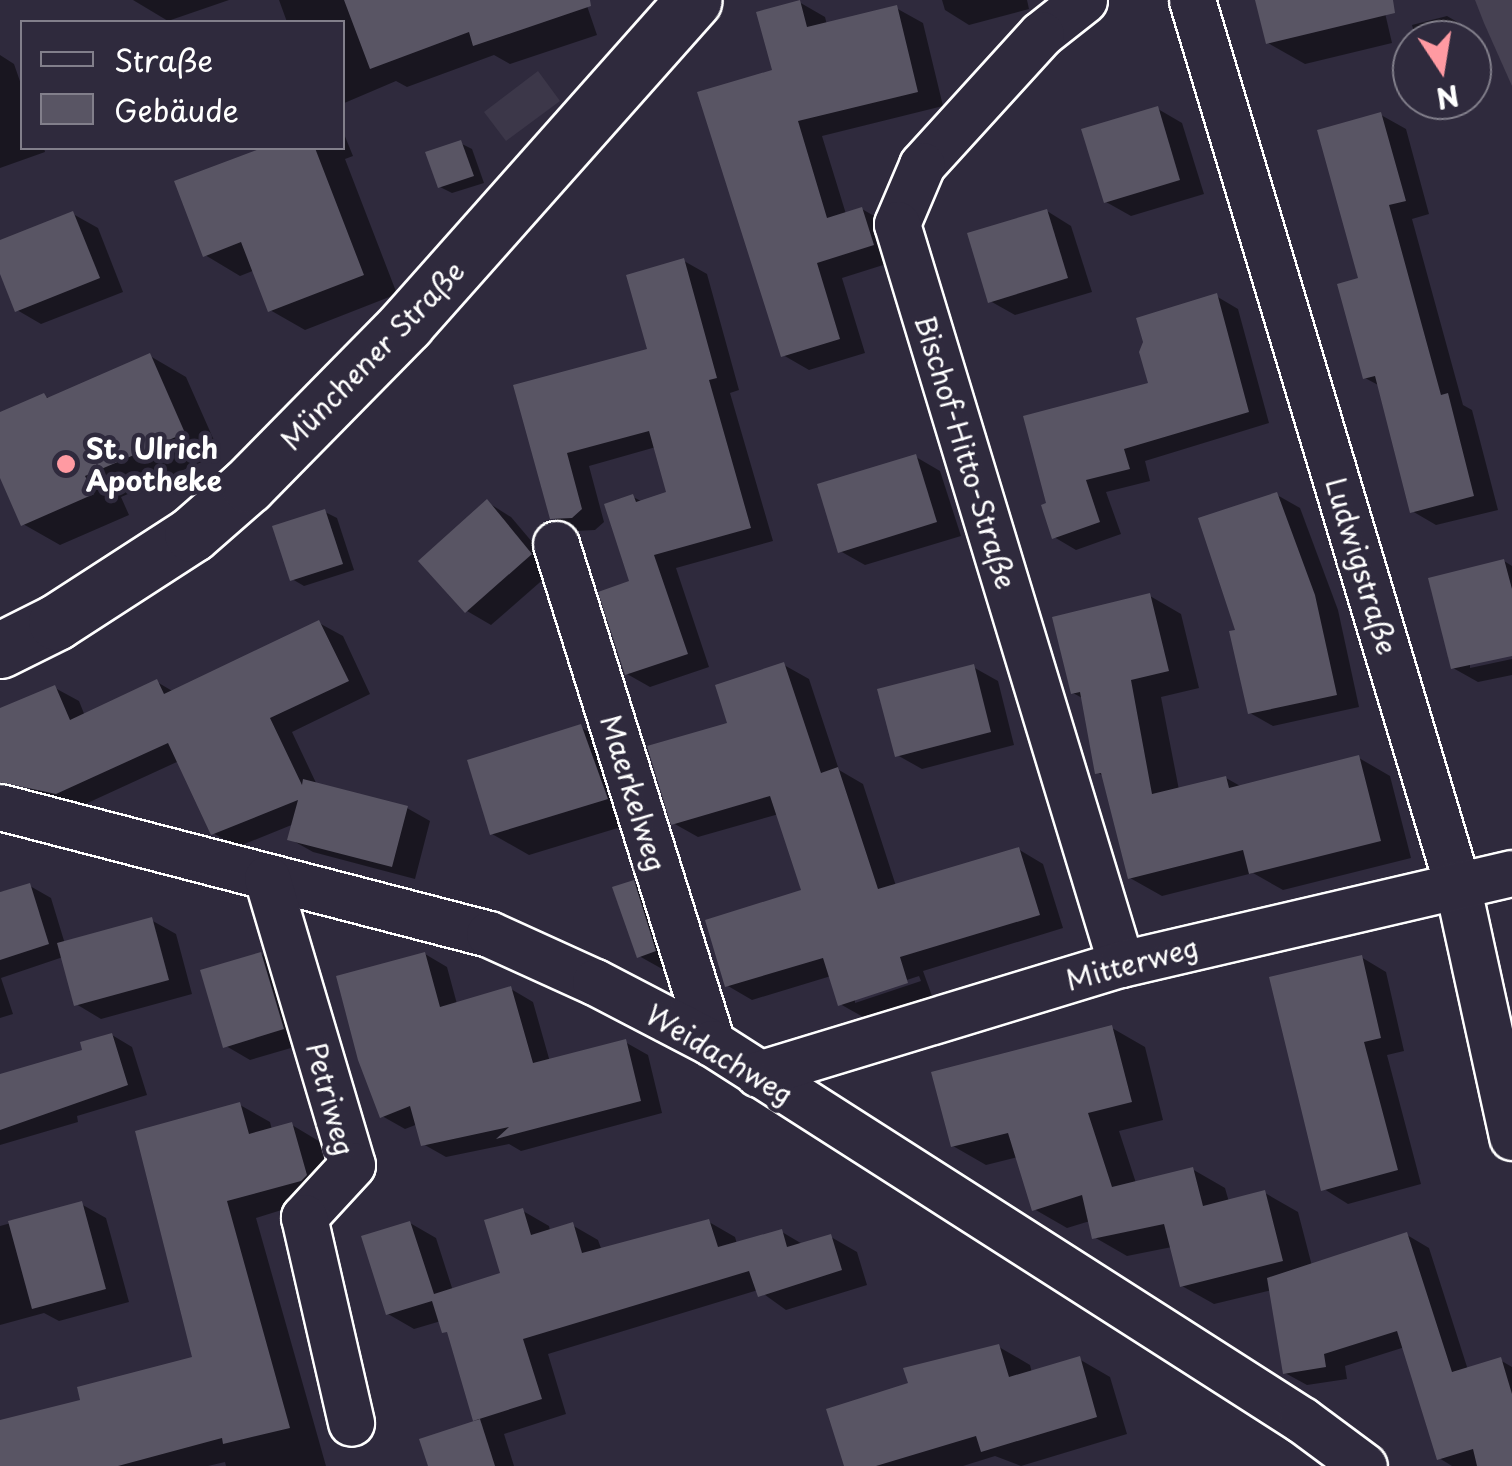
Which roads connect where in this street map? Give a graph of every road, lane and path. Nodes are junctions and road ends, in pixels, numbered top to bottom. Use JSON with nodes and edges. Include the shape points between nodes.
{"nodes":[{"id":1,"x":694,"y":0,"type":"edge"},
{"id":2,"x":1084,"y":0,"type":"edge"},
{"id":3,"x":1192,"y":0,"type":"edge"},
{"id":4,"x":556,"y":544,"type":"dead end"},
{"id":5,"x":0,"y":650,"type":"edge"},
{"id":6,"x":0,"y":807,"type":"edge"},
{"id":7,"x":1512,"y":874,"type":"edge"},
{"id":8,"x":267,"y":878,"type":"junction"},
{"id":9,"x":1457,"y":884,"type":"junction"},
{"id":10,"x":1122,"y":964,"type":"junction"},
{"id":11,"x":712,"y":1043,"type":"junction"},
{"id":12,"x":758,"y":1074,"type":"junction"},
{"id":13,"x":1512,"y":1138,"type":"edge"},
{"id":14,"x":351,"y":1422,"type":"dead end"},
{"id":15,"x":1364,"y":1466,"type":"edge"}],
"edges":[{"from":1,"to":5,"type":"main road","name":"Münchener Straße","via":[[406,324],[248,485],[176,544]]},
{"from":2,"to":10,"type":"street","name":"Bischof-Hitto-Straße","via":[[1040,34],[922,165],[897,224]]},
{"from":3,"to":9,"type":"street","name":"Ludwigstraße"},
{"from":4,"to":11,"type":"street","name":"Maerkelweg"},
{"from":6,"to":8,"type":"street","name":"Weidachweg"},
{"from":7,"to":9,"type":"street","name":"Mitterweg"},
{"from":8,"to":11,"type":"street","name":"Weidachweg","via":[[490,934]]},
{"from":8,"to":14,"type":"street","name":"Petriweg","via":[[352,1165],[304,1217]]},
{"from":9,"to":10,"type":"street","name":"Mitterweg"},
{"from":9,"to":13,"type":"street","name":"Ludwigstraße"},
{"from":10,"to":12,"type":"street","name":"Mitterweg"},
{"from":11,"to":12,"type":"street","name":"Weidachweg"},
{"from":12,"to":15,"type":"street","name":"Weidachweg"}]}
